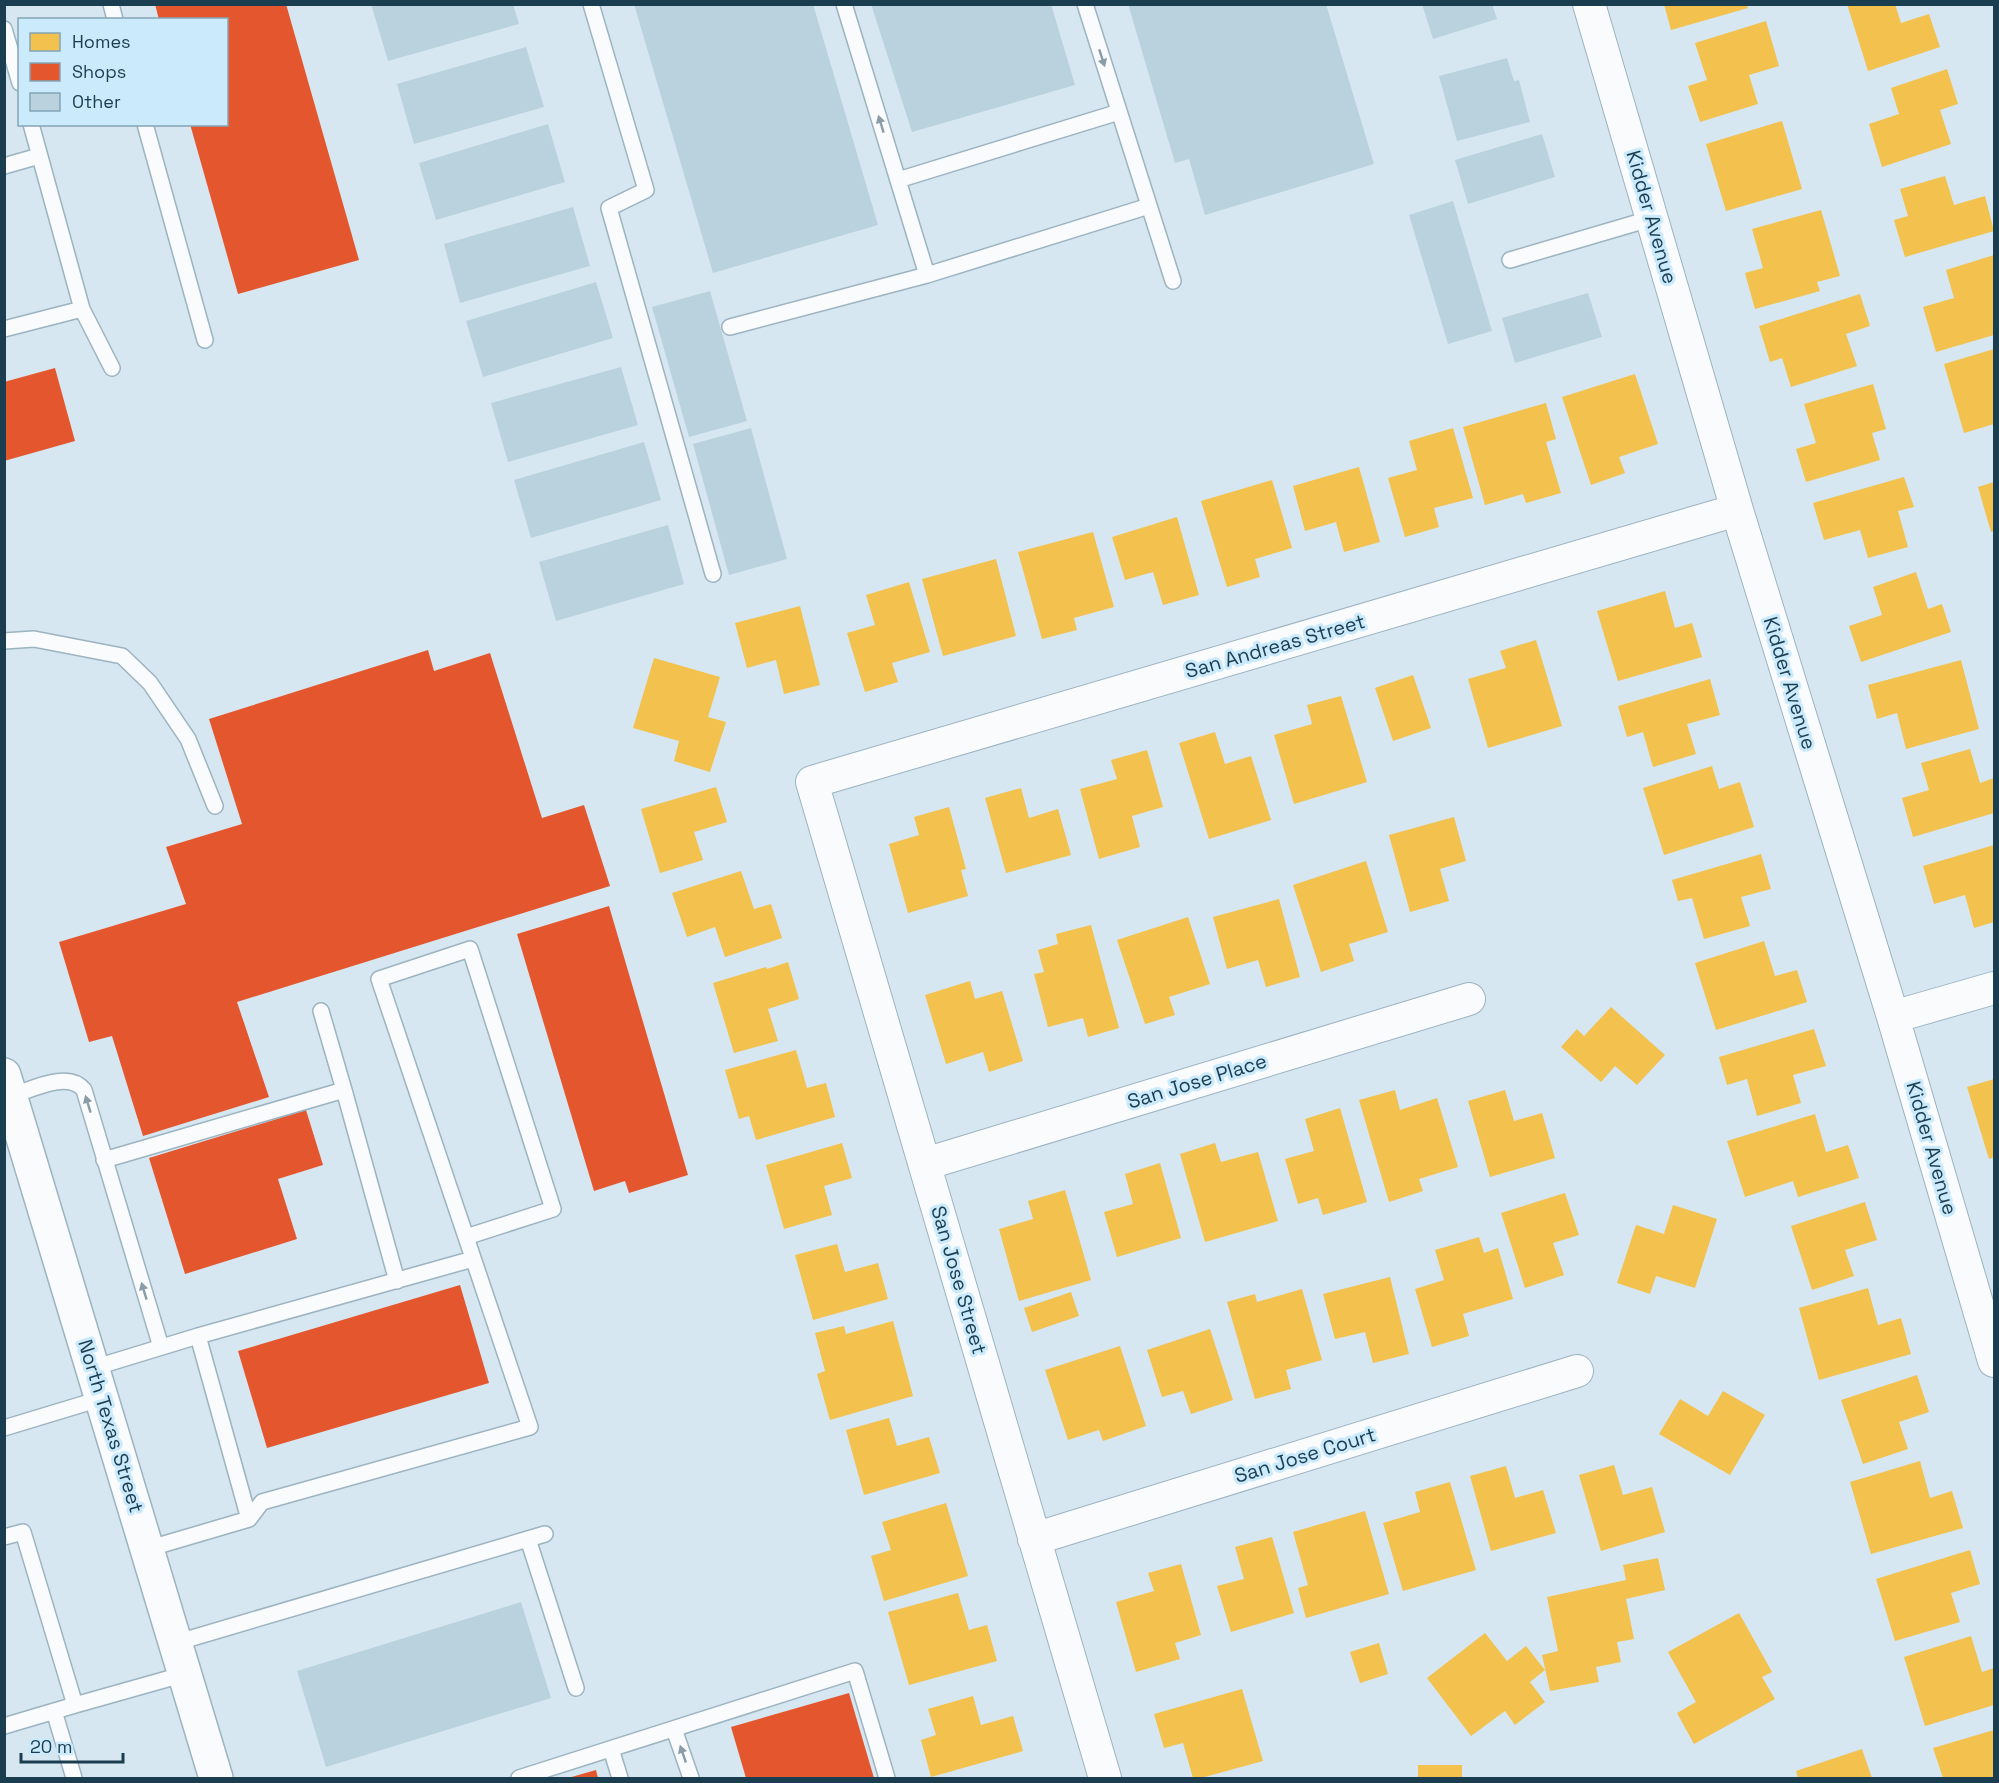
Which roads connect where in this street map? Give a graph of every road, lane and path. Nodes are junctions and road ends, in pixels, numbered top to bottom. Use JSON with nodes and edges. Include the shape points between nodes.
{"nodes":[{"id":1,"x":591,"y":4,"type":"edge"},
{"id":2,"x":844,"y":4,"type":"edge"},
{"id":3,"x":1085,"y":4,"type":"edge"},
{"id":4,"x":1589,"y":4,"type":"edge"},
{"id":5,"x":4,"y":29,"type":"edge"},
{"id":6,"x":18,"y":76,"type":"edge"},
{"id":7,"x":1119,"y":112,"type":"junction"},
{"id":8,"x":32,"y":126,"type":"edge"},
{"id":9,"x":146,"y":126,"type":"edge"},
{"id":10,"x":39,"y":156,"type":"junction"},
{"id":11,"x":4,"y":166,"type":"edge"},
{"id":12,"x":898,"y":180,"type":"junction"},
{"id":13,"x":1149,"y":206,"type":"junction"},
{"id":14,"x":1653,"y":218,"type":"junction"},
{"id":15,"x":1510,"y":260,"type":"dead end"},
{"id":16,"x":927,"y":275,"type":"junction"},
{"id":17,"x":1173,"y":281,"type":"dead end"},
{"id":18,"x":82,"y":309,"type":"junction"},
{"id":19,"x":730,"y":327,"type":"dead end"},
{"id":20,"x":4,"y":329,"type":"edge"},
{"id":21,"x":205,"y":340,"type":"dead end"},
{"id":22,"x":112,"y":368,"type":"dead end"},
{"id":23,"x":1737,"y":510,"type":"junction"},
{"id":24,"x":713,"y":574,"type":"dead end"},
{"id":25,"x":4,"y":641,"type":"edge"},
{"id":26,"x":812,"y":782,"type":"joint"},
{"id":27,"x":215,"y":806,"type":"dead end"},
{"id":28,"x":1995,"y":988,"type":"edge"},
{"id":29,"x":1469,"y":999,"type":"dead end"},
{"id":30,"x":321,"y":1011,"type":"dead end"},
{"id":31,"x":1893,"y":1017,"type":"junction"},
{"id":32,"x":8,"y":1085,"type":"edge"},
{"id":33,"x":344,"y":1090,"type":"junction"},
{"id":34,"x":104,"y":1160,"type":"junction"},
{"id":35,"x":925,"y":1164,"type":"junction"},
{"id":36,"x":466,"y":1237,"type":"junction"},
{"id":37,"x":473,"y":1260,"type":"junction"},
{"id":38,"x":397,"y":1281,"type":"junction"},
{"id":39,"x":198,"y":1336,"type":"junction"},
{"id":40,"x":161,"y":1347,"type":"junction"},
{"id":41,"x":1995,"y":1361,"type":"edge"},
{"id":42,"x":93,"y":1368,"type":"junction"},
{"id":43,"x":1577,"y":1371,"type":"dead end"},
{"id":44,"x":103,"y":1398,"type":"junction"},
{"id":45,"x":4,"y":1428,"type":"edge"},
{"id":46,"x":249,"y":1519,"type":"junction"},
{"id":47,"x":545,"y":1534,"type":"dead end"},
{"id":48,"x":4,"y":1538,"type":"edge"},
{"id":49,"x":528,"y":1539,"type":"junction"},
{"id":50,"x":1034,"y":1539,"type":"junction"},
{"id":51,"x":147,"y":1549,"type":"junction"},
{"id":52,"x":175,"y":1643,"type":"junction"},
{"id":53,"x":184,"y":1674,"type":"junction"},
{"id":54,"x":576,"y":1688,"type":"dead end"},
{"id":55,"x":75,"y":1705,"type":"junction"},
{"id":56,"x":54,"y":1711,"type":"junction"},
{"id":57,"x":4,"y":1726,"type":"edge"},
{"id":58,"x":675,"y":1729,"type":"junction"},
{"id":59,"x":611,"y":1749,"type":"junction"},
{"id":60,"x":74,"y":1779,"type":"edge"},
{"id":61,"x":216,"y":1779,"type":"edge"},
{"id":62,"x":519,"y":1779,"type":"edge"},
{"id":63,"x":620,"y":1779,"type":"edge"},
{"id":64,"x":691,"y":1779,"type":"edge"},
{"id":65,"x":887,"y":1779,"type":"edge"},
{"id":66,"x":1105,"y":1779,"type":"edge"}],
"edges":[{"from":1,"to":24,"type":"lane","via":[[646,190],[609,208]]},
{"from":12,"to":2,"type":"lane","one_way":true},
{"from":3,"to":7,"type":"lane","one_way":true},
{"from":4,"to":14,"type":"street","name":"Kidder Avenue"},
{"from":5,"to":6,"type":"lane"},
{"from":7,"to":12,"type":"lane"},
{"from":7,"to":13,"type":"lane"},
{"from":8,"to":10,"type":"lane"},
{"from":9,"to":21,"type":"lane"},
{"from":10,"to":11,"type":"lane"},
{"from":10,"to":18,"type":"lane"},
{"from":12,"to":16,"type":"lane"},
{"from":13,"to":16,"type":"lane"},
{"from":13,"to":17,"type":"lane"},
{"from":14,"to":15,"type":"lane"},
{"from":14,"to":23,"type":"street","name":"Kidder Avenue"},
{"from":16,"to":19,"type":"lane"},
{"from":18,"to":20,"type":"lane"},
{"from":18,"to":22,"type":"lane"},
{"from":23,"to":26,"type":"street","name":"San Andreas Street"},
{"from":23,"to":31,"type":"street","name":"Kidder Avenue"},
{"from":25,"to":27,"type":"lane","via":[[34,639],[122,656],[150,683],[188,739]]},
{"from":26,"to":35,"type":"street","name":"San Jose Street"},
{"from":28,"to":31,"type":"street"},
{"from":29,"to":35,"type":"street","name":"San Jose Place"},
{"from":30,"to":33,"type":"lane"},
{"from":31,"to":41,"type":"street","name":"Kidder Avenue"},
{"from":34,"to":32,"type":"lane","one_way":true,"via":[[87,1098],[79,1084],[69,1081]]},
{"from":32,"to":42,"type":"main road","name":"North Texas Street"},
{"from":33,"to":34,"type":"lane"},
{"from":33,"to":38,"type":"lane"},
{"from":40,"to":34,"type":"lane","one_way":true},
{"from":35,"to":50,"type":"street","name":"San Jose Street"},
{"from":36,"to":36,"type":"lane","via":[[379,979],[470,950],[554,1209]]},
{"from":36,"to":37,"type":"lane"},
{"from":37,"to":38,"type":"lane"},
{"from":37,"to":46,"type":"lane","via":[[530,1427],[262,1502]]},
{"from":38,"to":39,"type":"lane"},
{"from":39,"to":40,"type":"lane"},
{"from":39,"to":46,"type":"lane"},
{"from":40,"to":42,"type":"lane"},
{"from":42,"to":44,"type":"main road","name":"North Texas Street"},
{"from":43,"to":50,"type":"street","name":"San Jose Court"},
{"from":44,"to":45,"type":"lane"},
{"from":44,"to":51,"type":"main road","name":"North Texas Street"},
{"from":46,"to":51,"type":"lane"},
{"from":47,"to":49,"type":"lane"},
{"from":48,"to":55,"type":"lane","via":[[23,1532]]},
{"from":49,"to":52,"type":"lane"},
{"from":49,"to":54,"type":"lane"},
{"from":50,"to":66,"type":"street","name":"San Jose Street"},
{"from":51,"to":52,"type":"main road","name":"North Texas Street"},
{"from":52,"to":53,"type":"main road","name":"North Texas Street"},
{"from":53,"to":55,"type":"lane"},
{"from":53,"to":61,"type":"main road","name":"North Texas Street"},
{"from":55,"to":56,"type":"lane"},
{"from":56,"to":57,"type":"lane"},
{"from":56,"to":60,"type":"lane"},
{"from":58,"to":59,"type":"lane"},
{"from":64,"to":58,"type":"lane","one_way":true},
{"from":58,"to":65,"type":"lane","via":[[855,1671]]},
{"from":59,"to":62,"type":"lane"},
{"from":59,"to":63,"type":"lane"}]}
